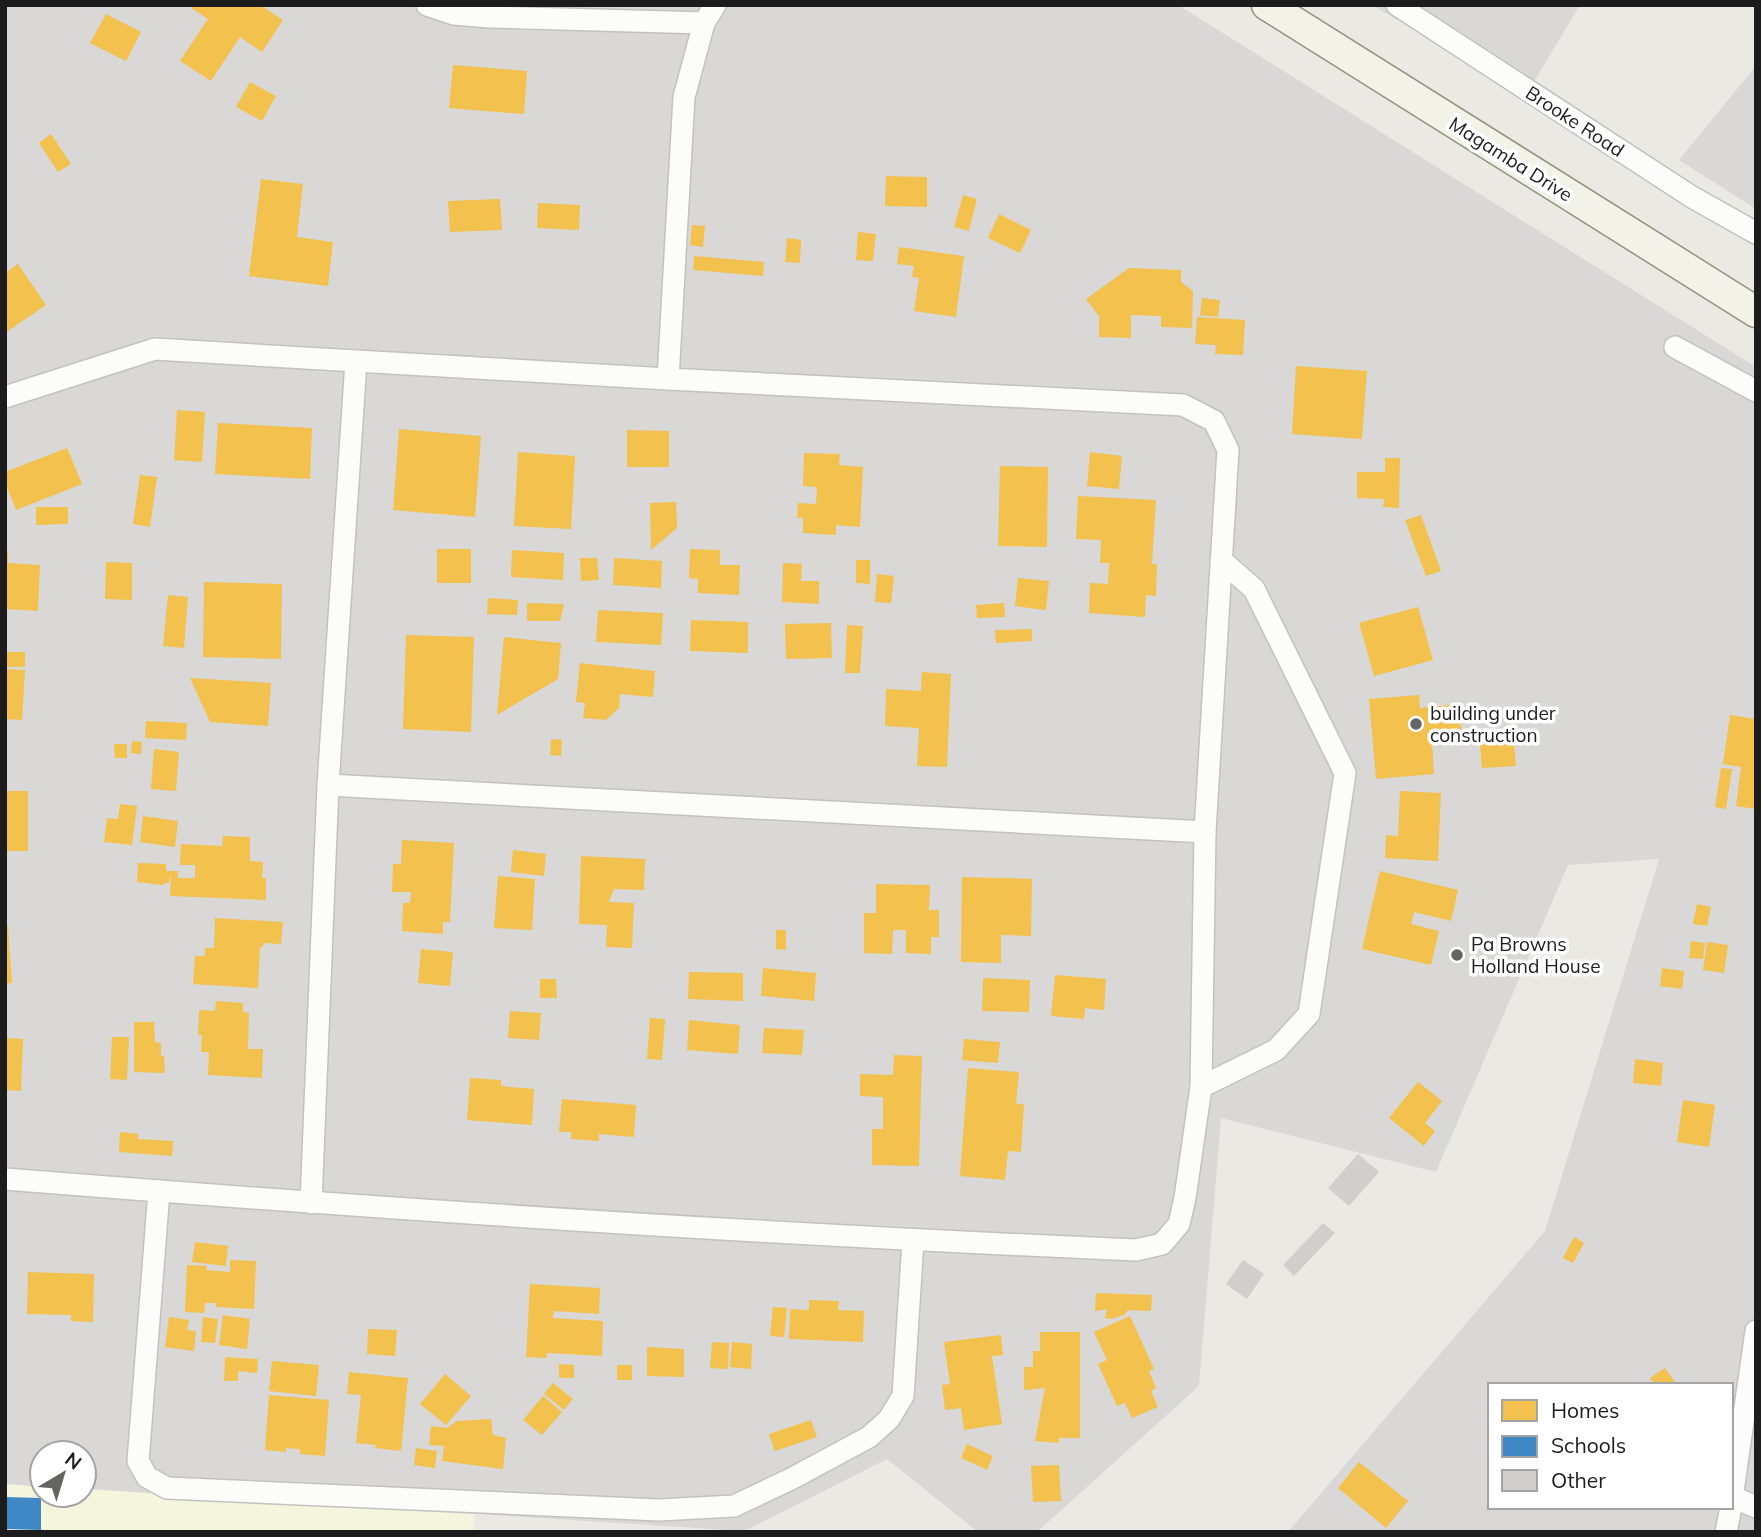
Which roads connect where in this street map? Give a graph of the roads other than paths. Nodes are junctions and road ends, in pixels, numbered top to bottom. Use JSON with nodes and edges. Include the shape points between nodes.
{"nodes":[{"id":1,"x":427,"y":5,"type":"edge"},
{"id":2,"x":1397,"y":5,"type":"edge"},
{"id":3,"x":1275,"y":8,"type":"edge"},
{"id":4,"x":709,"y":14,"type":"edge"},
{"id":5,"x":1756,"y":233,"type":"edge"},
{"id":6,"x":1756,"y":312,"type":"edge"},
{"id":7,"x":1675,"y":346,"type":"dead end"},
{"id":8,"x":356,"y":361,"type":"junction"},
{"id":9,"x":668,"y":379,"type":"junction"},
{"id":10,"x":1756,"y":391,"type":"edge"},
{"id":11,"x":5,"y":397,"type":"edge"},
{"id":12,"x":1221,"y":560,"type":"junction"},
{"id":13,"x":328,"y":785,"type":"junction"},
{"id":14,"x":1205,"y":832,"type":"junction"},
{"id":15,"x":1201,"y":1087,"type":"junction"},
{"id":16,"x":5,"y":1179,"type":"edge"},
{"id":17,"x":159,"y":1191,"type":"junction"},
{"id":18,"x":311,"y":1203,"type":"junction"},
{"id":19,"x":913,"y":1241,"type":"junction"},
{"id":20,"x":1756,"y":1331,"type":"edge"},
{"id":21,"x":1733,"y":1496,"type":"edge"},
{"id":22,"x":1733,"y":1503,"type":"edge"},
{"id":23,"x":1756,"y":1507,"type":"edge"},
{"id":24,"x":1731,"y":1509,"type":"edge"},
{"id":25,"x":1726,"y":1532,"type":"edge"}],
"edges":[{"from":1,"to":4,"type":"street","via":[[454,14],[489,17]]},
{"from":2,"to":5,"type":"street","name":"Brooke Road","via":[[1692,197]]},
{"from":3,"to":6,"type":"street","name":"Magamba Drive"},
{"from":4,"to":9,"type":"street","via":[[684,97]]},
{"from":7,"to":10,"type":"street"},
{"from":8,"to":9,"type":"street"},
{"from":8,"to":11,"type":"street","via":[[155,349]]},
{"from":8,"to":13,"type":"street"},
{"from":9,"to":12,"type":"street","via":[[1184,405],[1214,421],[1228,450]]},
{"from":12,"to":14,"type":"street"},
{"from":12,"to":15,"type":"street","via":[[1254,589],[1345,773],[1309,1014],[1276,1051]]},
{"from":13,"to":14,"type":"street"},
{"from":13,"to":18,"type":"street"},
{"from":14,"to":15,"type":"street"},
{"from":15,"to":19,"type":"street","via":[[1179,1224],[1162,1244],[1136,1250]]},
{"from":16,"to":17,"type":"street"},
{"from":17,"to":18,"type":"street"},
{"from":17,"to":19,"type":"street","via":[[138,1461],[147,1477],[167,1488],[659,1510],[734,1506],[869,1437],[889,1419],[903,1396]]},
{"from":18,"to":19,"type":"street"},
{"from":20,"to":21,"type":"street"},
{"from":22,"to":23,"type":"street"},
{"from":24,"to":25,"type":"street"}]}
